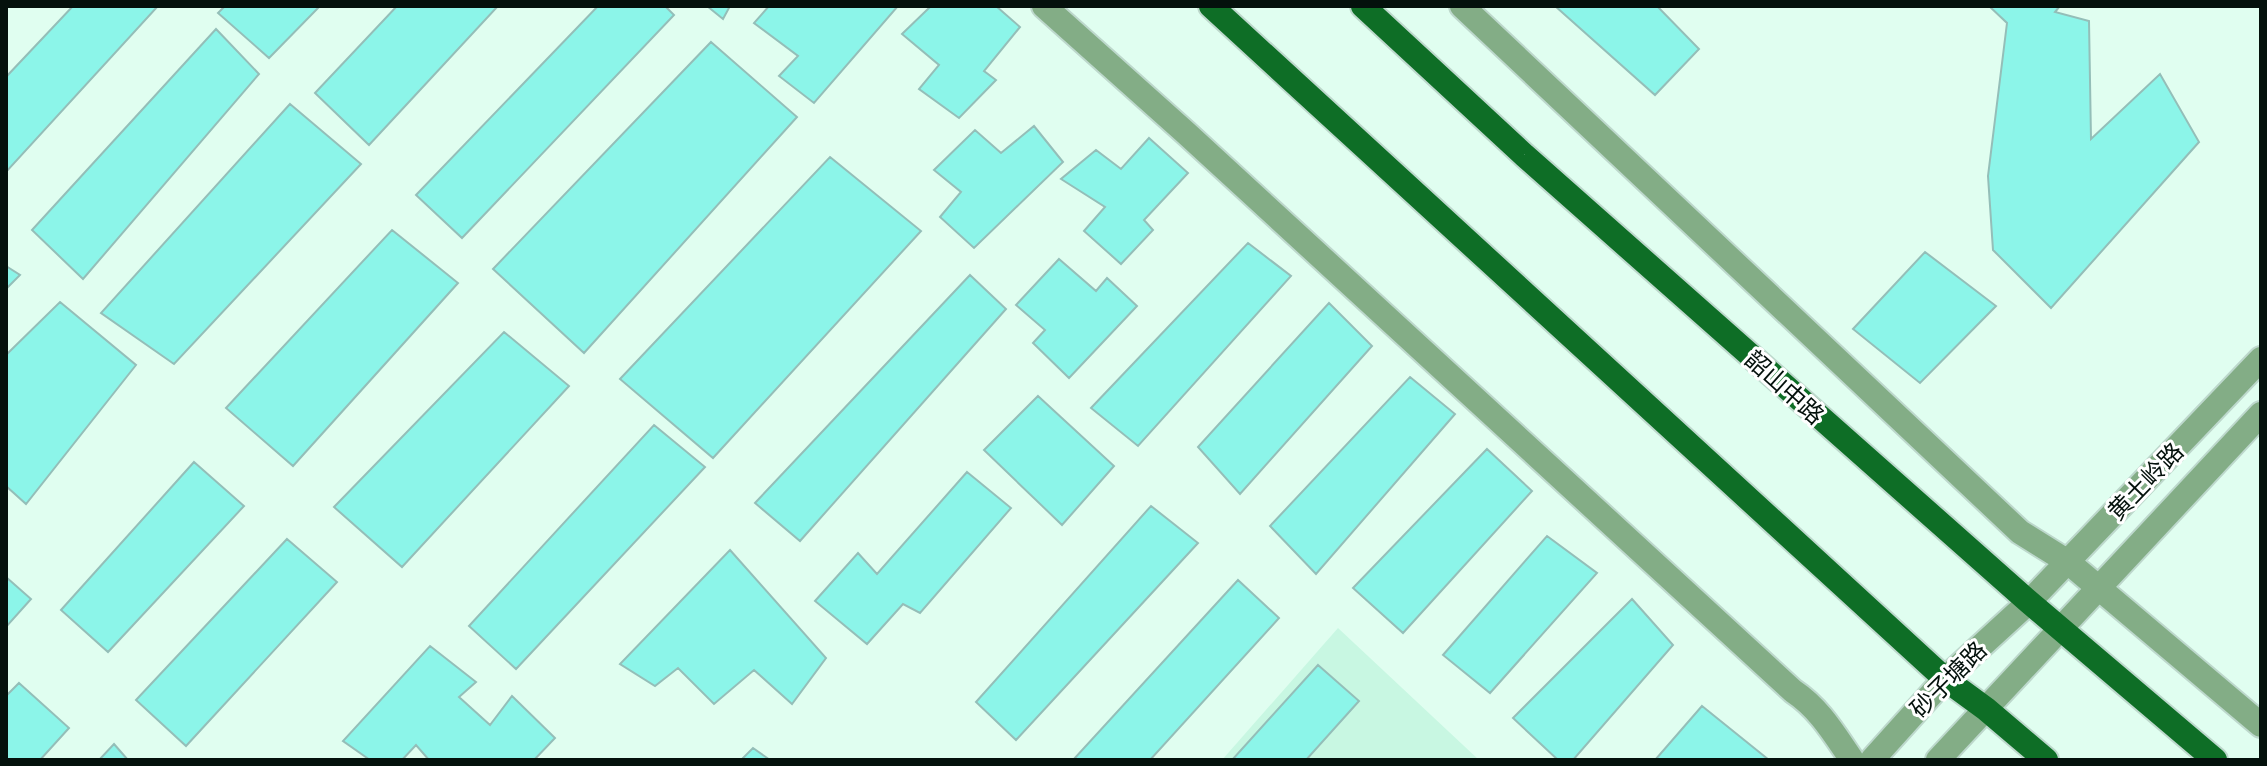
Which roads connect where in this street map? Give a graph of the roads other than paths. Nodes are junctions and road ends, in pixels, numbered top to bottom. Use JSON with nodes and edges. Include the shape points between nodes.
{"nodes":[{"id":1,"x":1044,"y":6,"type":"edge"},
{"id":2,"x":1211,"y":6,"type":"edge"},
{"id":3,"x":1363,"y":6,"type":"edge"},
{"id":4,"x":1462,"y":6,"type":"edge"},
{"id":5,"x":2261,"y":359,"type":"edge"},
{"id":6,"x":2261,"y":414,"type":"edge"},
{"id":7,"x":2068,"y":562,"type":"junction"},
{"id":8,"x":2098,"y":589,"type":"junction"},
{"id":9,"x":2029,"y":602,"type":"junction"},
{"id":10,"x":2062,"y":628,"type":"junction"},
{"id":11,"x":1945,"y":679,"type":"junction"},
{"id":12,"x":1986,"y":709,"type":"junction"},
{"id":13,"x":2261,"y":725,"type":"edge"},
{"id":14,"x":1852,"y":760,"type":"edge"},
{"id":15,"x":1872,"y":760,"type":"edge"},
{"id":16,"x":1938,"y":760,"type":"edge"},
{"id":17,"x":2046,"y":760,"type":"edge"},
{"id":18,"x":2215,"y":760,"type":"edge"}],
"edges":[{"from":1,"to":14,"type":"street","via":[[1810,702]]},
{"from":2,"to":11,"type":"main road"},
{"from":3,"to":9,"type":"main road","name":"韶山中路"},
{"from":4,"to":7,"type":"street","via":[[2020,532]]},
{"from":5,"to":7,"type":"street","name":"黄土岭路"},
{"from":6,"to":8,"type":"street","name":"黄土岭路"},
{"from":7,"to":8,"type":"street"},
{"from":7,"to":9,"type":"street","name":"黄土岭路"},
{"from":8,"to":10,"type":"street","name":"黄土岭路"},
{"from":8,"to":13,"type":"street"},
{"from":9,"to":10,"type":"main road","name":"韶山中路"},
{"from":9,"to":11,"type":"street","name":"砂子塘路"},
{"from":10,"to":12,"type":"street","name":"砂子塘路"},
{"from":10,"to":18,"type":"main road","name":"韶山中路"},
{"from":11,"to":12,"type":"main road"},
{"from":11,"to":15,"type":"street","name":"砂子塘路"},
{"from":12,"to":16,"type":"street","name":"砂子塘路"},
{"from":12,"to":17,"type":"main road"}]}
